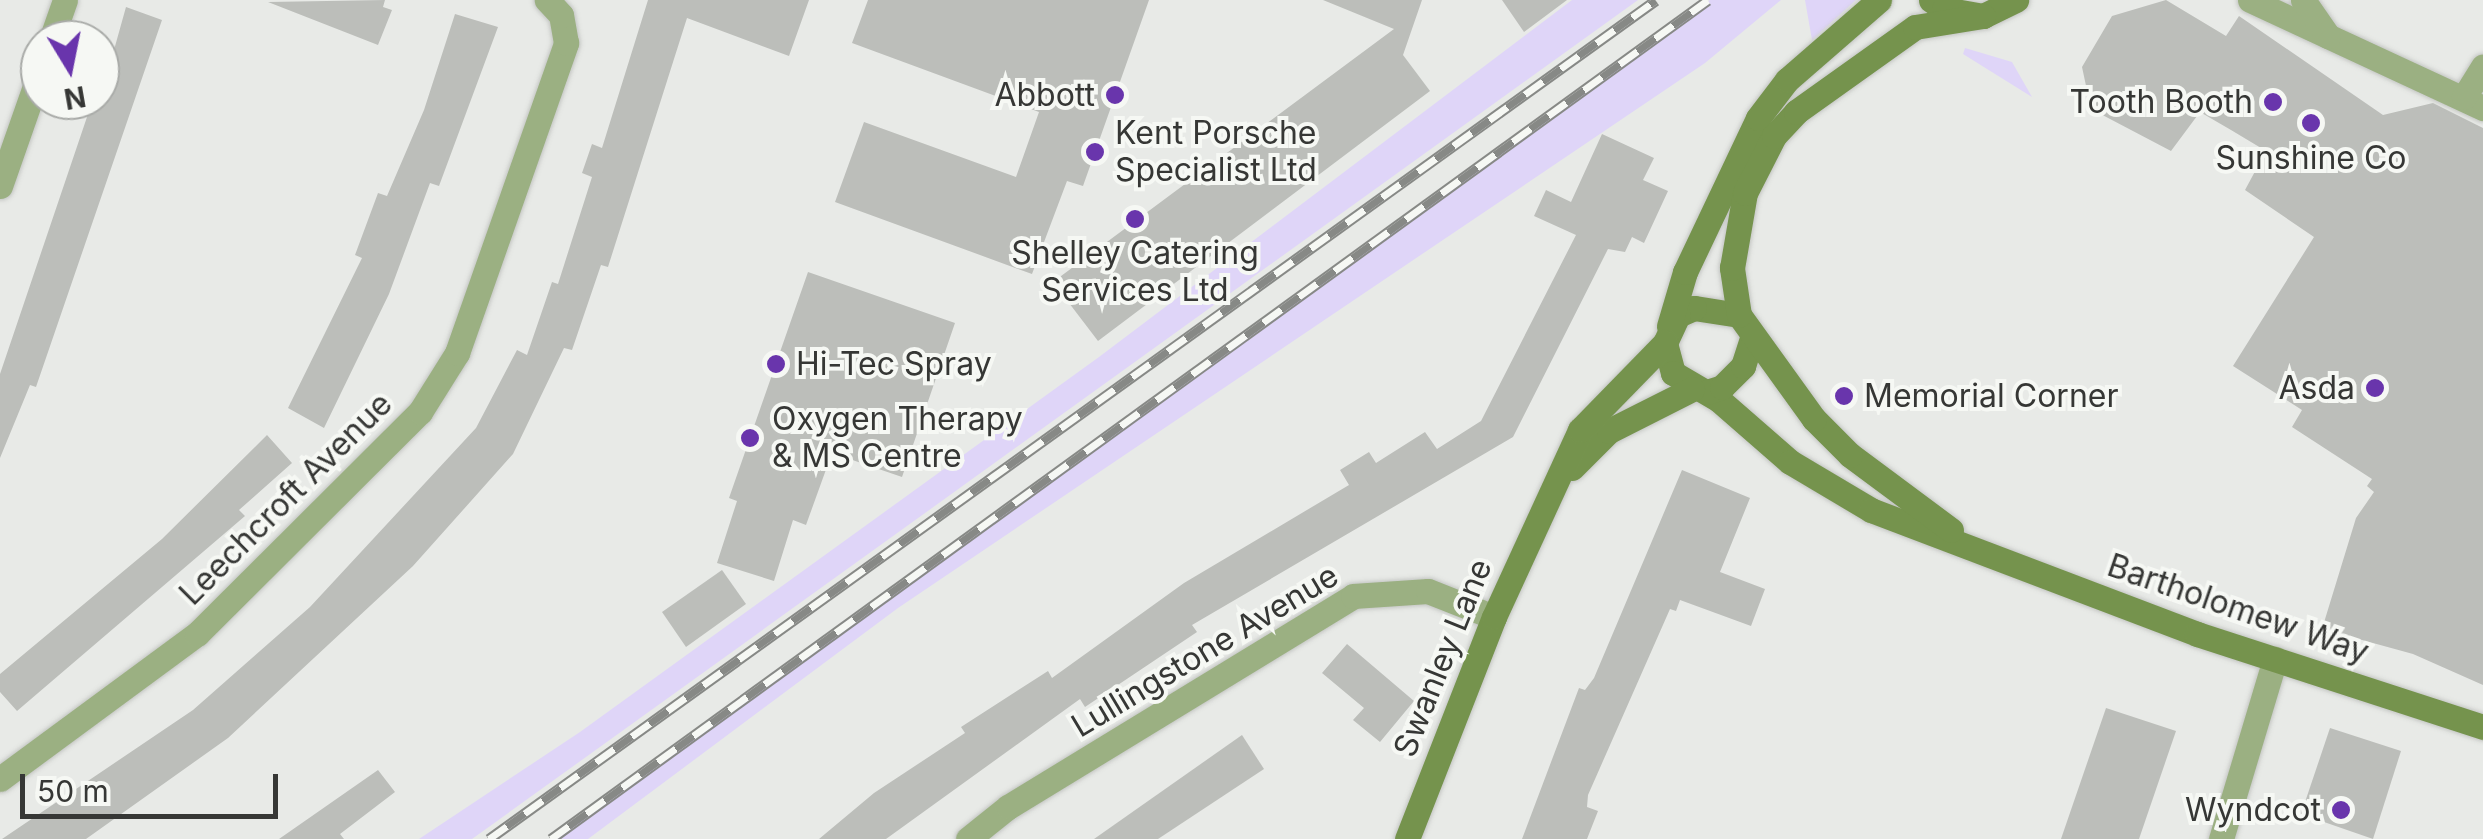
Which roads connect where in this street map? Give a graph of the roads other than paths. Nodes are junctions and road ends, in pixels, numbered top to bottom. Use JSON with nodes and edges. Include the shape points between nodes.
{"nodes":[{"id":1,"x":1880,"y":0,"type":"edge"},
{"id":2,"x":1931,"y":0,"type":"edge"},
{"id":3,"x":2016,"y":0,"type":"edge"},
{"id":4,"x":2250,"y":0,"type":"edge"},
{"id":5,"x":2303,"y":0,"type":"edge"},
{"id":6,"x":2313,"y":0,"type":"edge"},
{"id":7,"x":554,"y":7,"type":"edge"},
{"id":8,"x":1983,"y":16,"type":"junction"},
{"id":9,"x":2269,"y":26,"type":"dead end"},
{"id":10,"x":2328,"y":36,"type":"junction"},
{"id":11,"x":2483,"y":67,"type":"edge"},
{"id":12,"x":2474,"y":102,"type":"edge"},
{"id":13,"x":23,"y":120,"type":"edge"},
{"id":14,"x":0,"y":186,"type":"edge"},
{"id":15,"x":1745,"y":326,"type":"junction"},
{"id":16,"x":1666,"y":337,"type":"junction"},
{"id":17,"x":1699,"y":390,"type":"junction"},
{"id":18,"x":1545,"y":504,"type":"junction"},
{"id":19,"x":1973,"y":547,"type":"junction"},
{"id":20,"x":1494,"y":617,"type":"junction"},
{"id":21,"x":2275,"y":659,"type":"junction"},
{"id":22,"x":2483,"y":727,"type":"edge"},
{"id":23,"x":0,"y":778,"type":"edge"},
{"id":24,"x":968,"y":839,"type":"edge"},
{"id":25,"x":1407,"y":839,"type":"edge"},
{"id":26,"x":2221,"y":839,"type":"edge"}],
"edges":[{"from":1,"to":16,"type":"main road","name":"Swanley Lane","via":[[1787,80],[1758,118],[1685,272]]},
{"from":2,"to":8,"type":"main road","via":[[1944,10]]},
{"from":3,"to":8,"type":"main road"},
{"from":4,"to":10,"type":"street"},
{"from":5,"to":10,"type":"street"},
{"from":6,"to":10,"type":"street"},
{"from":7,"to":23,"type":"street","name":"Leechcroft Avenue","via":[[566,42],[456,354],[420,412],[196,634]]},
{"from":8,"to":15,"type":"main road","via":[[1915,27],[1774,136],[1746,193],[1732,268]]},
{"from":9,"to":10,"type":"street"},
{"from":10,"to":12,"type":"street"},
{"from":11,"to":12,"type":"street"},
{"from":13,"to":14,"type":"street"},
{"from":15,"to":16,"type":"main road","via":[[1688,309]]},
{"from":15,"to":17,"type":"main road","via":[[1743,366],[1722,388]]},
{"from":15,"to":19,"type":"main road","name":"Bartholomew Way","via":[[1850,455]]},
{"from":16,"to":17,"type":"main road","name":"Bartholomew Way","via":[[1674,373]]},
{"from":16,"to":18,"type":"main road","name":"Swanley Lane","via":[[1580,430]]},
{"from":17,"to":18,"type":"main road","name":"Swanley Lane","via":[[1609,431]]},
{"from":17,"to":19,"type":"main road","name":"Bartholomew Way","via":[[1790,462],[1872,510]]},
{"from":18,"to":20,"type":"main road","name":"Swanley Lane"},
{"from":19,"to":21,"type":"main road","name":"Bartholomew Way"},
{"from":20,"to":24,"type":"street","name":"Lullingstone Avenue","via":[[1428,591],[1353,596],[1008,807]]},
{"from":20,"to":25,"type":"main road","name":"Swanley Lane"},
{"from":21,"to":22,"type":"main road","name":"Bartholomew Way"},
{"from":21,"to":26,"type":"street"}]}
